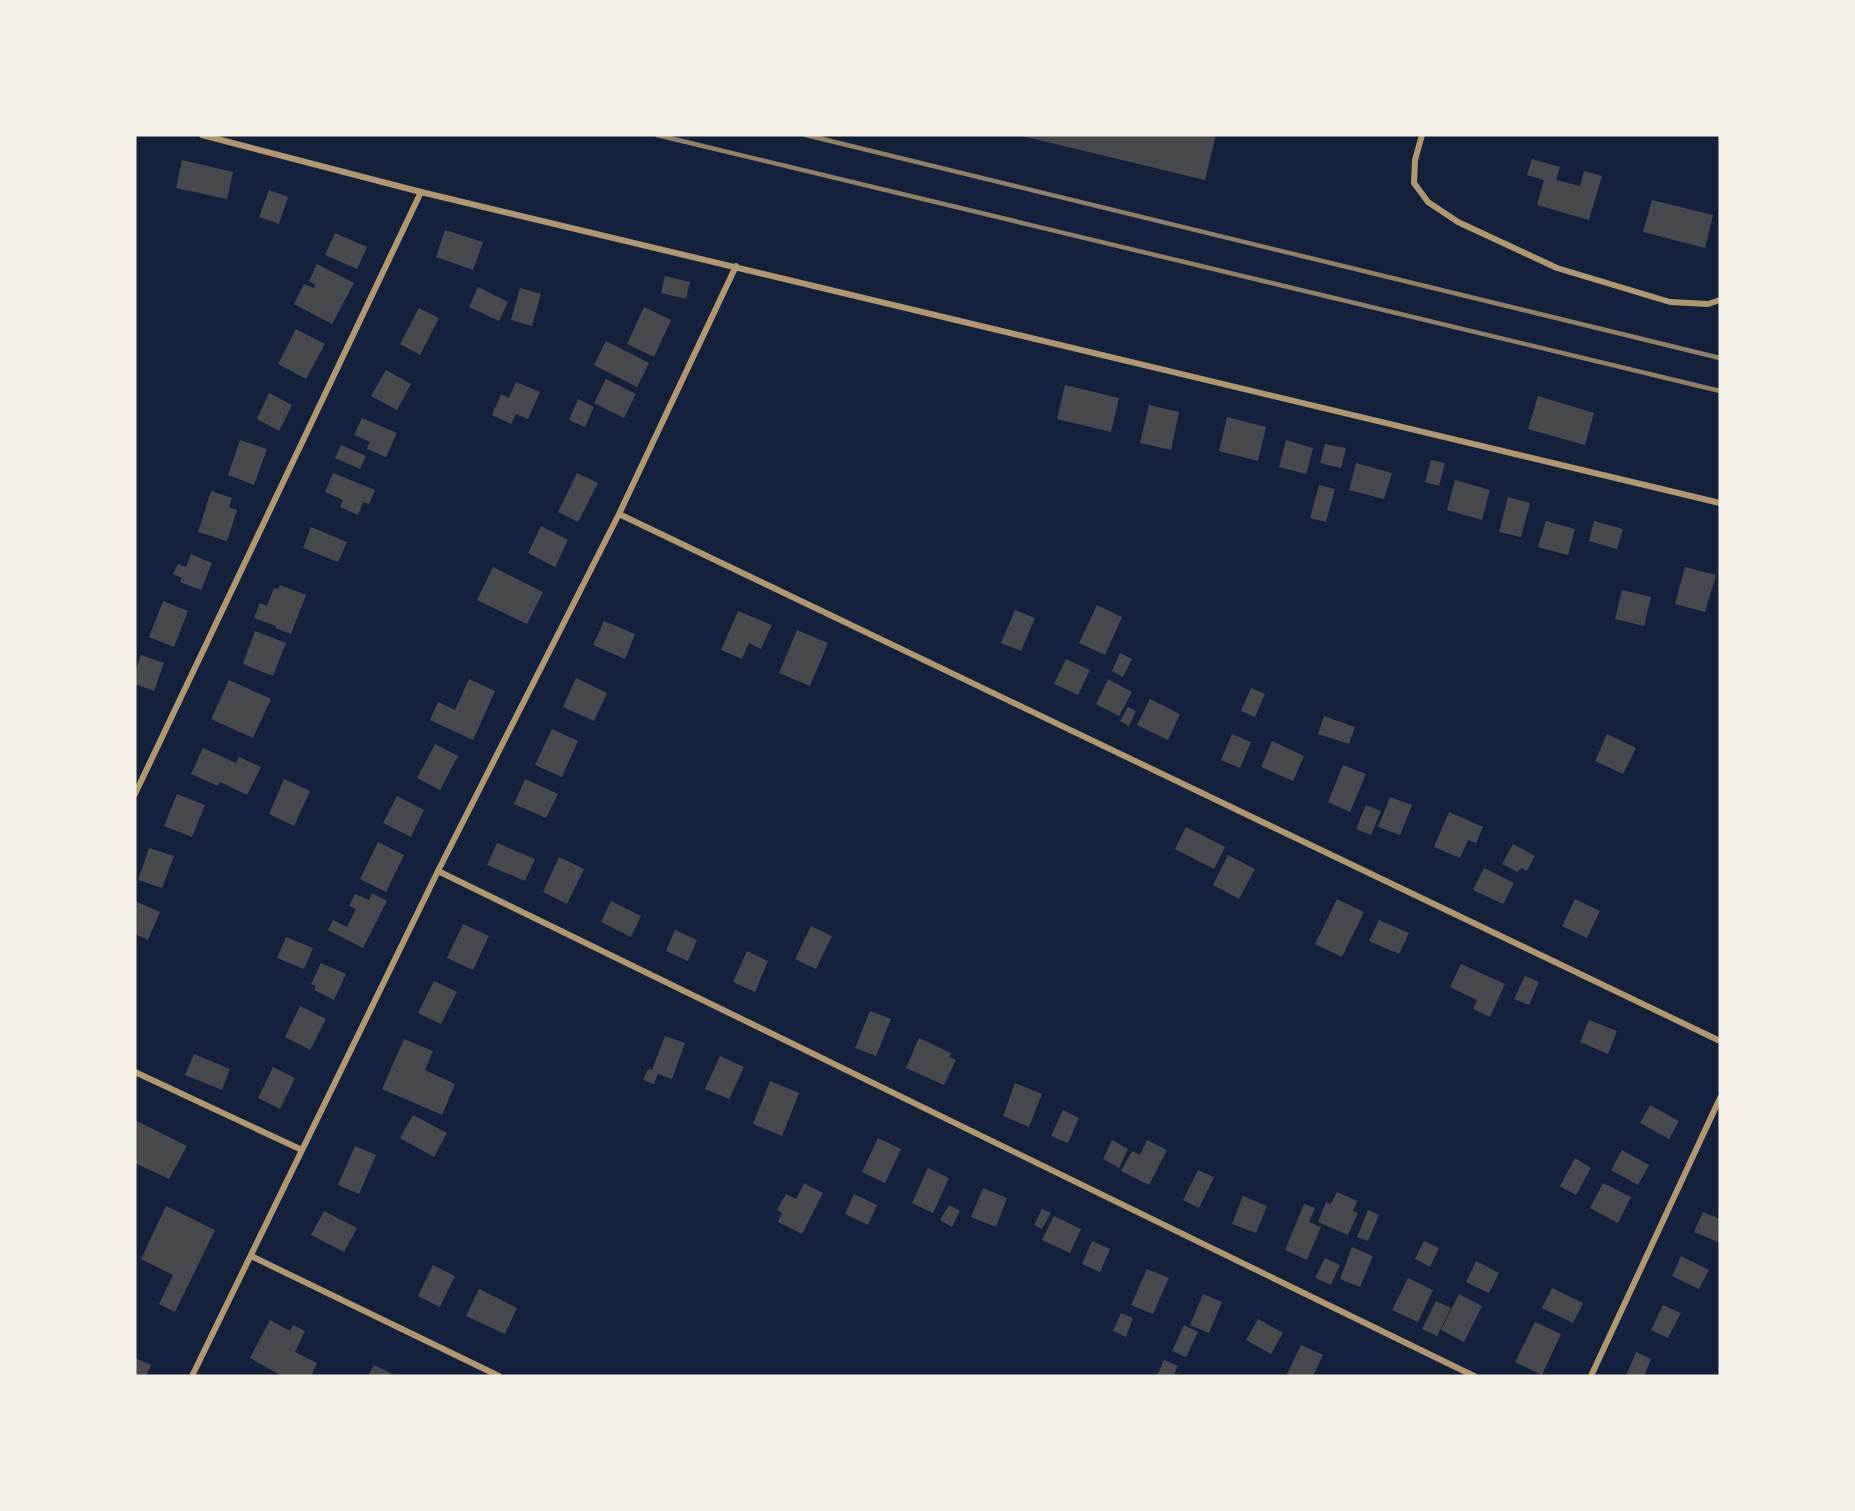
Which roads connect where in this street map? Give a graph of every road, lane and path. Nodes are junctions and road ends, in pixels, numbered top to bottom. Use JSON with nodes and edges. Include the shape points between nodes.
{"nodes":[{"id":1,"x":202,"y":135,"type":"edge"},
{"id":2,"x":1422,"y":135,"type":"edge"},
{"id":3,"x":421,"y":192,"type":"junction"},
{"id":4,"x":736,"y":266,"type":"junction"},
{"id":5,"x":1720,"y":300,"type":"edge"},
{"id":6,"x":1720,"y":503,"type":"edge"},
{"id":7,"x":619,"y":514,"type":"junction"},
{"id":8,"x":135,"y":794,"type":"edge"},
{"id":9,"x":438,"y":871,"type":"junction"},
{"id":10,"x":1720,"y":1041,"type":"edge"},
{"id":11,"x":135,"y":1072,"type":"edge"},
{"id":12,"x":1720,"y":1098,"type":"edge"},
{"id":13,"x":302,"y":1150,"type":"junction"},
{"id":14,"x":251,"y":1256,"type":"junction"},
{"id":15,"x":192,"y":1376,"type":"edge"},
{"id":16,"x":499,"y":1376,"type":"edge"},
{"id":17,"x":1473,"y":1376,"type":"edge"},
{"id":18,"x":1591,"y":1376,"type":"edge"}],
"edges":[{"from":1,"to":3,"type":"street"},
{"from":2,"to":5,"type":"street","via":[[1414,183],[1428,201],[1458,222],[1557,268],[1670,302],[1708,304]]},
{"from":3,"to":4,"type":"street"},
{"from":3,"to":8,"type":"street"},
{"from":4,"to":6,"type":"street"},
{"from":4,"to":7,"type":"street"},
{"from":7,"to":9,"type":"street"},
{"from":7,"to":10,"type":"street"},
{"from":9,"to":13,"type":"street"},
{"from":9,"to":17,"type":"street"},
{"from":11,"to":13,"type":"street"},
{"from":12,"to":18,"type":"street"},
{"from":13,"to":14,"type":"street"},
{"from":14,"to":15,"type":"street"},
{"from":14,"to":16,"type":"street"}]}
